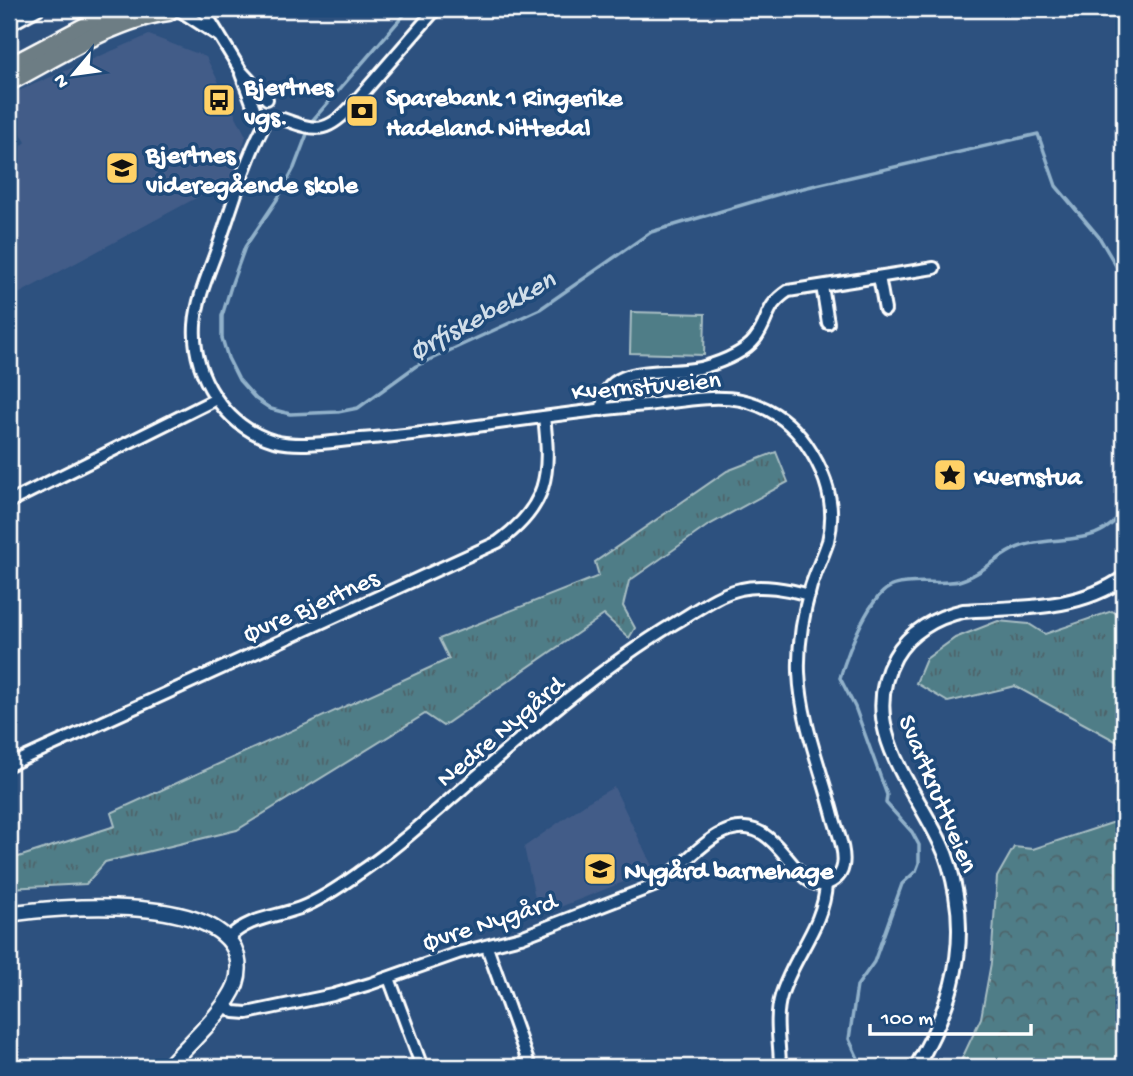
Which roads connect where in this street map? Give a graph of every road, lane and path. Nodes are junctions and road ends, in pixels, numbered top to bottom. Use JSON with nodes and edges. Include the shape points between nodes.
{"nodes":[{"id":1,"x":38,"y":9,"type":"edge"},
{"id":2,"x":120,"y":9,"type":"edge"},
{"id":3,"x":203,"y":9,"type":"edge"},
{"id":4,"x":436,"y":9,"type":"edge"},
{"id":5,"x":173,"y":10,"type":"edge"},
{"id":6,"x":9,"y":25,"type":"edge"},
{"id":7,"x":219,"y":36,"type":"junction"},
{"id":8,"x":9,"y":67,"type":"edge"},
{"id":9,"x":241,"y":71,"type":"junction"},
{"id":10,"x":9,"y":81,"type":"edge"},
{"id":11,"x":267,"y":99,"type":"dead end"},
{"id":12,"x":254,"y":108,"type":"dead end"},
{"id":13,"x":283,"y":119,"type":"dead end"},
{"id":14,"x":262,"y":129,"type":"dead end"},
{"id":15,"x":934,"y":268,"type":"dead end"},
{"id":16,"x":879,"y":277,"type":"junction"},
{"id":17,"x":822,"y":286,"type":"junction"},
{"id":18,"x":885,"y":310,"type":"dead end"},
{"id":19,"x":828,"y":323,"type":"dead end"},
{"id":20,"x":216,"y":399,"type":"junction"},
{"id":21,"x":602,"y":410,"type":"junction"},
{"id":22,"x":544,"y":417,"type":"junction"},
{"id":23,"x":9,"y":502,"type":"edge"},
{"id":24,"x":1124,"y":578,"type":"edge"},
{"id":25,"x":809,"y":595,"type":"junction"},
{"id":26,"x":9,"y":765,"type":"edge"},
{"id":27,"x":826,"y":884,"type":"junction"},
{"id":28,"x":9,"y":914,"type":"edge"},
{"id":29,"x":228,"y":939,"type":"junction"},
{"id":30,"x":487,"y":947,"type":"junction"},
{"id":31,"x":388,"y":978,"type":"junction"},
{"id":32,"x":223,"y":1005,"type":"junction"},
{"id":33,"x":168,"y":1067,"type":"edge"},
{"id":34,"x":422,"y":1067,"type":"edge"},
{"id":35,"x":530,"y":1067,"type":"edge"},
{"id":36,"x":780,"y":1067,"type":"edge"},
{"id":37,"x":916,"y":1067,"type":"edge"}],
"edges":[{"from":1,"to":6,"type":"street"},
{"from":2,"to":8,"type":"highway"},
{"from":3,"to":7,"type":"street"},
{"from":4,"to":13,"type":"street","via":[[344,115],[329,126],[318,129]]},
{"from":5,"to":7,"type":"street"},
{"from":5,"to":10,"type":"highway","via":[[132,19]]},
{"from":7,"to":9,"type":"street"},
{"from":9,"to":11,"type":"street"},
{"from":9,"to":12,"type":"street"},
{"from":14,"to":20,"type":"street","name":"Kvernstuveien","via":[[196,316],[199,360]]},
{"from":15,"to":16,"type":"street"},
{"from":16,"to":17,"type":"street"},
{"from":16,"to":18,"type":"street"},
{"from":17,"to":19,"type":"street"},
{"from":17,"to":21,"type":"street","via":[[788,291],[776,299],[754,341],[730,357],[703,367],[630,374],[614,380],[606,390]]},
{"from":20,"to":22,"type":"street","name":"Kvernstuveien","via":[[251,431],[291,443],[377,438]]},
{"from":20,"to":23,"type":"street"},
{"from":21,"to":22,"type":"street","name":"Kvernstuveien"},
{"from":21,"to":25,"type":"street","name":"Kvernstuveien","via":[[729,398],[757,405],[783,419],[811,452],[830,497],[830,533]]},
{"from":22,"to":26,"type":"street","name":"Øvre Bjertnes","via":[[548,464],[544,484],[526,517],[498,542]]},
{"from":24,"to":37,"type":"street","name":"Svartkruttveien","via":[[1076,601],[950,614],[917,631],[892,662],[882,698],[885,731],[943,846],[958,911],[958,953],[951,991],[940,1024]]},
{"from":25,"to":27,"type":"street","name":"Kvernstuveien","via":[[801,631],[801,688],[843,860],[838,876]]},
{"from":25,"to":29,"type":"street","name":"Nedre Nygård","via":[[746,587],[708,603],[615,664],[360,873],[309,904],[247,923]]},
{"from":27,"to":30,"type":"street","name":"Øvre Nygård","via":[[806,880],[775,843],[752,829],[735,828],[718,835],[656,885]]},
{"from":27,"to":36,"type":"street","name":"Kvernstuveien","via":[[822,912],[779,1000]]},
{"from":28,"to":29,"type":"main road","via":[[68,907],[141,910],[196,920]]},
{"from":29,"to":32,"type":"main road","via":[[238,959],[239,974]]},
{"from":30,"to":31,"type":"street","name":"Øvre Nygård"},
{"from":30,"to":35,"type":"street"},
{"from":31,"to":32,"type":"street","name":"Øvre Nygård","via":[[247,1013]]},
{"from":31,"to":34,"type":"street"},
{"from":32,"to":33,"type":"main road"}]}
